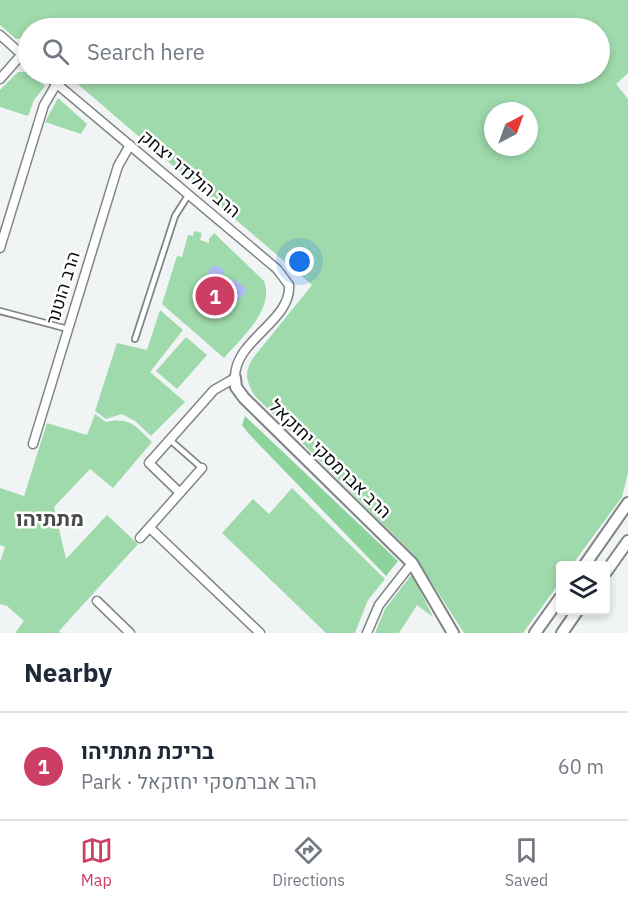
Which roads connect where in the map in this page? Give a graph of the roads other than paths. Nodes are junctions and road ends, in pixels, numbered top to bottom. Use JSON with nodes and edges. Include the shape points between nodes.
{"nodes":[{"id":1,"x":0,"y":34,"type":"edge"},
{"id":2,"x":18,"y":51,"type":"edge"},
{"id":3,"x":18,"y":63,"type":"edge"},
{"id":4,"x":0,"y":79,"type":"edge"},
{"id":5,"x":56,"y":84,"type":"edge"},
{"id":6,"x":58,"y":84,"type":"edge"},
{"id":7,"x":130,"y":145,"type":"junction"},
{"id":8,"x":189,"y":194,"type":"junction"},
{"id":9,"x":0,"y":248,"type":"edge"},
{"id":10,"x":0,"y":311,"type":"edge"},
{"id":11,"x":68,"y":329,"type":"junction"},
{"id":12,"x":135,"y":339,"type":"dead end"},
{"id":13,"x":235,"y":378,"type":"junction"},
{"id":14,"x":170,"y":440,"type":"junction"},
{"id":15,"x":33,"y":444,"type":"dead end"},
{"id":16,"x":202,"y":468,"type":"joint"},
{"id":17,"x":180,"y":493,"type":"junction"},
{"id":18,"x":628,"y":503,"type":"edge"},
{"id":19,"x":150,"y":528,"type":"junction"},
{"id":20,"x":140,"y":538,"type":"dead end"},
{"id":21,"x":628,"y":541,"type":"edge"},
{"id":22,"x":587,"y":561,"type":"edge"},
{"id":23,"x":411,"y":563,"type":"junction"},
{"id":24,"x":610,"y":566,"type":"edge"},
{"id":25,"x":97,"y":601,"type":"dead end"},
{"id":26,"x":556,"y":605,"type":"edge"},
{"id":27,"x":575,"y":615,"type":"edge"},
{"id":28,"x":130,"y":633,"type":"edge"},
{"id":29,"x":260,"y":633,"type":"edge"},
{"id":30,"x":367,"y":633,"type":"edge"},
{"id":31,"x":453,"y":633,"type":"edge"},
{"id":32,"x":536,"y":633,"type":"edge"},
{"id":33,"x":562,"y":633,"type":"edge"}],
"edges":[{"from":1,"to":2,"type":"street"},
{"from":3,"to":4,"type":"street"},
{"from":5,"to":9,"type":"street","via":[[44,105]]},
{"from":6,"to":7,"type":"street","name":"הרב הולנדר יצחק"},
{"from":7,"to":8,"type":"street","name":"הרב הולנדר יצחק"},
{"from":7,"to":11,"type":"street","name":"הרב הוטנר","via":[[118,166]]},
{"from":8,"to":12,"type":"lane","via":[[175,216]]},
{"from":8,"to":13,"type":"street","name":"הרב הולנדר יצחק","via":[[286,279],[290,292],[281,309],[243,353],[234,368]]},
{"from":10,"to":11,"type":"lane"},
{"from":11,"to":15,"type":"street","name":"הרב הוטנר"},
{"from":13,"to":14,"type":"street","via":[[214,390]]},
{"from":13,"to":23,"type":"street","name":"הרב אברמסקי יחזקאל","via":[[244,398]]},
{"from":14,"to":16,"type":"lane"},
{"from":14,"to":17,"type":"street","via":[[150,463]]},
{"from":16,"to":17,"type":"street"},
{"from":17,"to":19,"type":"street"},
{"from":18,"to":22,"type":"street"},
{"from":19,"to":20,"type":"street"},
{"from":19,"to":29,"type":"street"},
{"from":21,"to":24,"type":"street"},
{"from":23,"to":30,"type":"street","via":[[379,605]]},
{"from":23,"to":31,"type":"street","name":"הרב אברמסקי יחזקאל"},
{"from":25,"to":28,"type":"street"},
{"from":26,"to":32,"type":"street"},
{"from":27,"to":33,"type":"street"}]}
